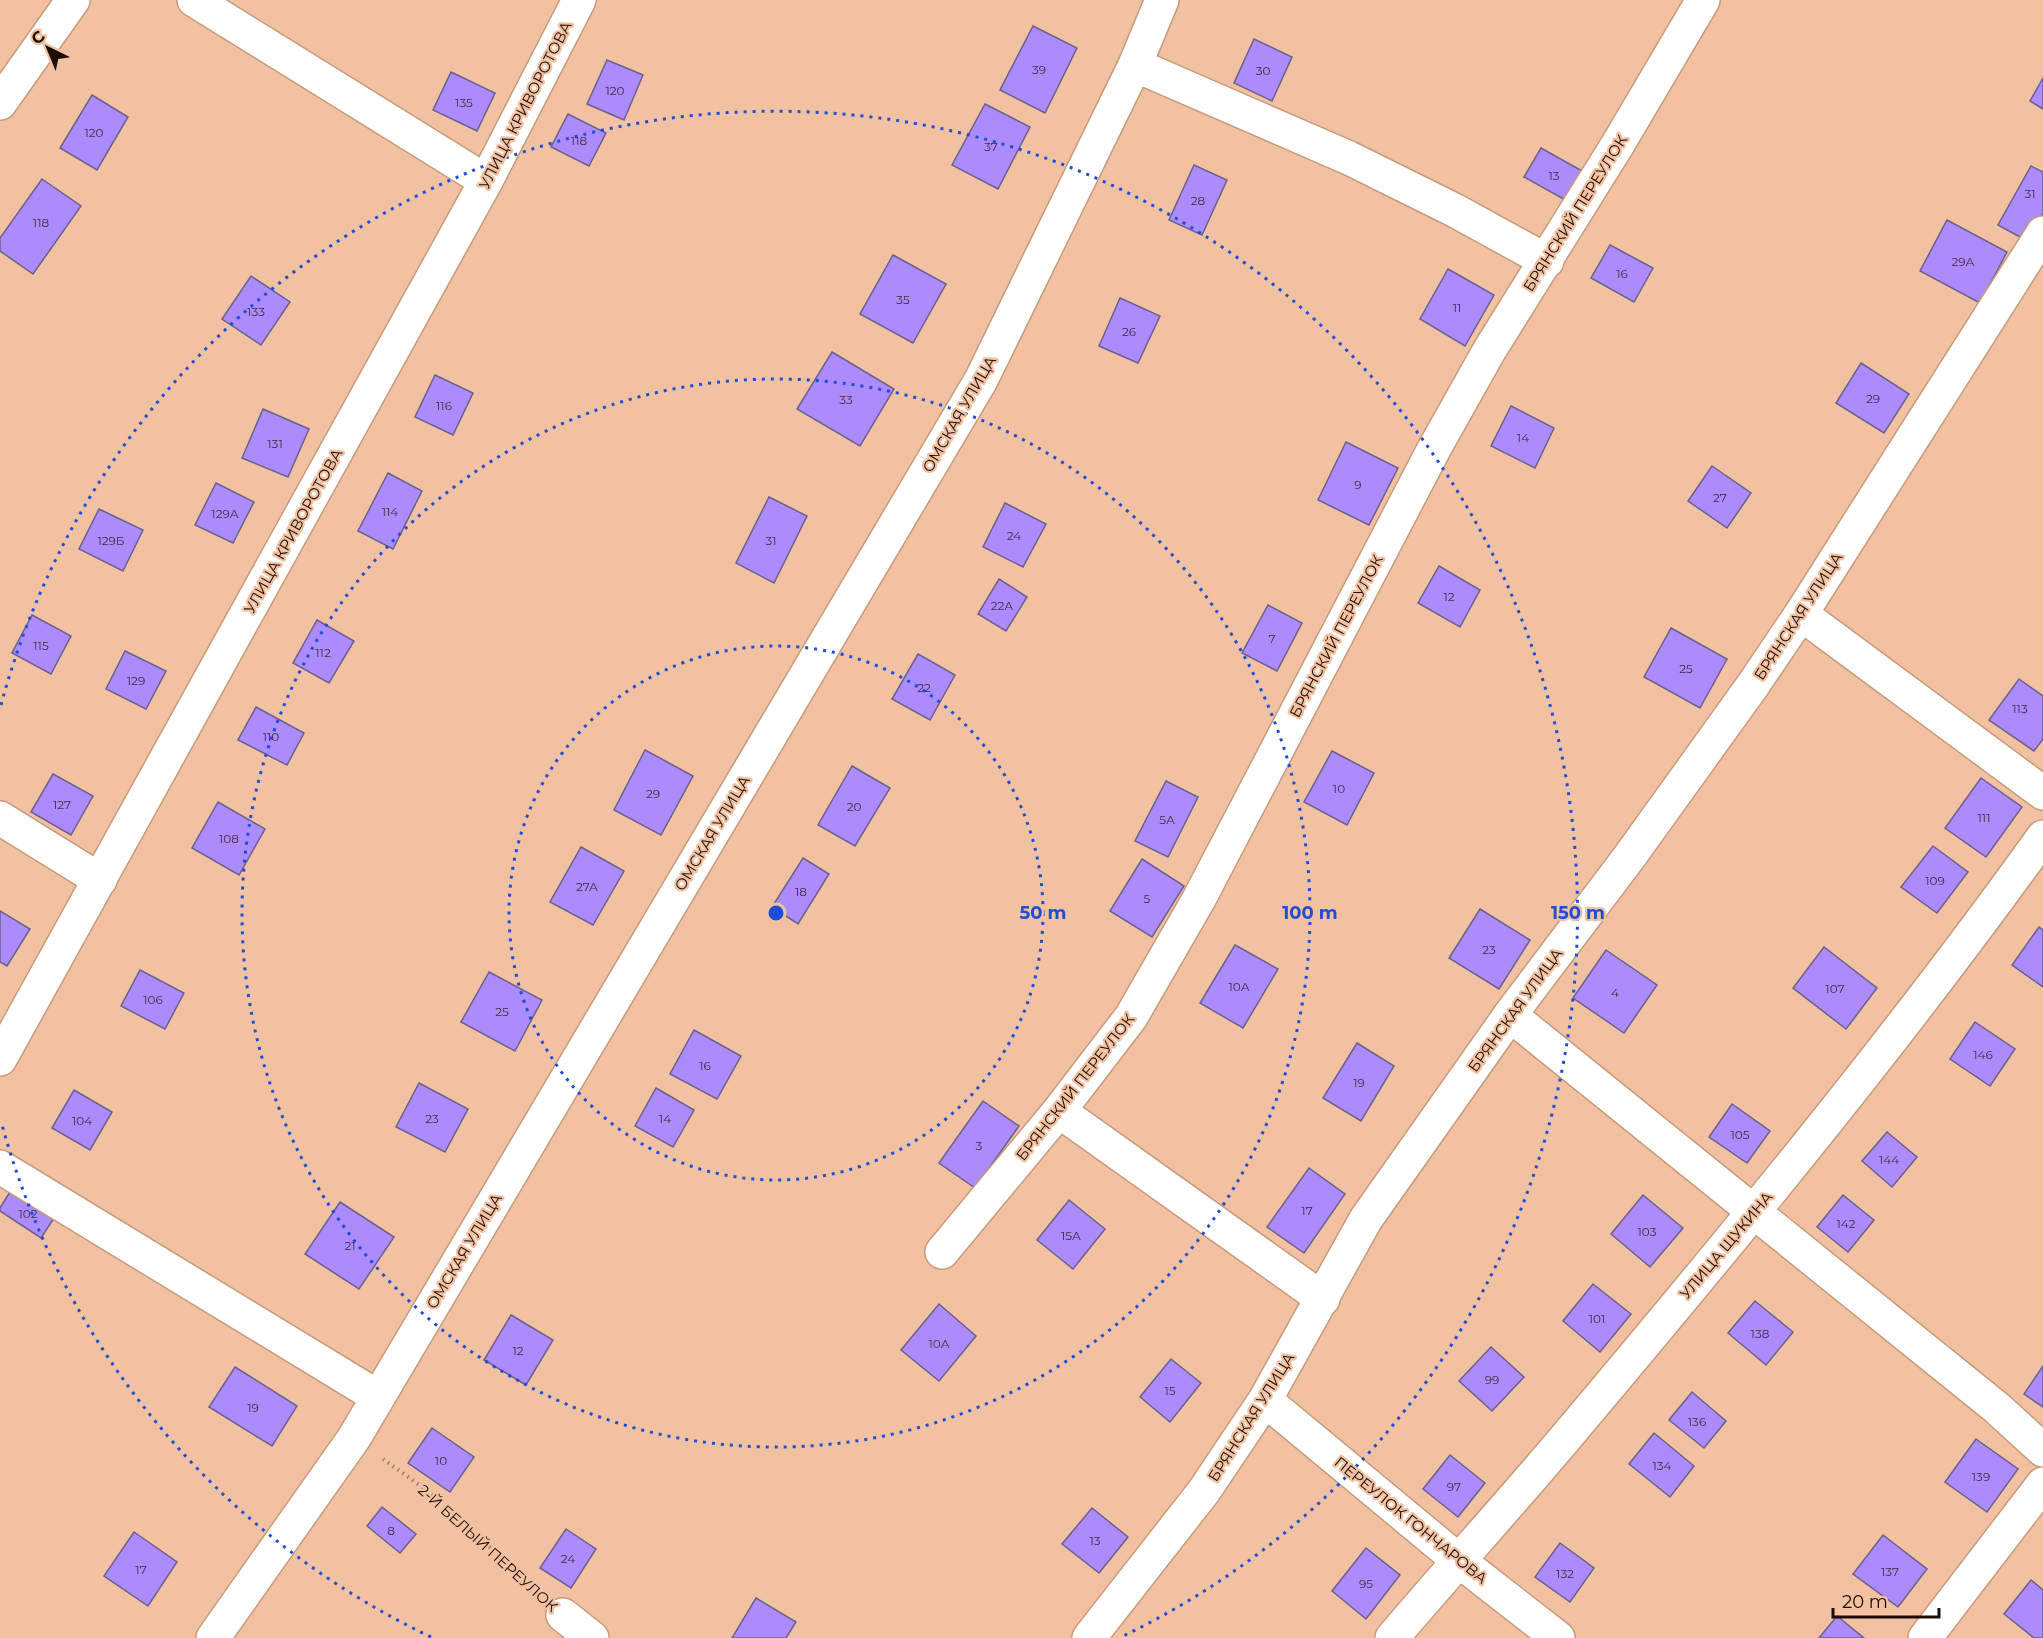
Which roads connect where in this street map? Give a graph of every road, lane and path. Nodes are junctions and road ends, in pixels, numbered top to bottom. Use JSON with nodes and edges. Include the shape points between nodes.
{"nodes":[{"id":1,"x":73,"y":0,"type":"edge"},
{"id":2,"x":194,"y":0,"type":"edge"},
{"id":3,"x":579,"y":0,"type":"edge"},
{"id":4,"x":1162,"y":0,"type":"edge"},
{"id":5,"x":1703,"y":0,"type":"edge"},
{"id":6,"x":1135,"y":65,"type":"junction"},
{"id":7,"x":0,"y":103,"type":"edge"},
{"id":8,"x":486,"y":181,"type":"junction"},
{"id":9,"x":2043,"y":233,"type":"edge"},
{"id":10,"x":1547,"y":261,"type":"junction"},
{"id":11,"x":1801,"y":614,"type":"junction"},
{"id":12,"x":2043,"y":793,"type":"edge"},
{"id":13,"x":0,"y":818,"type":"edge"},
{"id":14,"x":2043,"y":837,"type":"edge"},
{"id":15,"x":100,"y":880,"type":"junction"},
{"id":16,"x":1510,"y":1015,"type":"junction"},
{"id":17,"x":0,"y":1059,"type":"edge"},
{"id":18,"x":1059,"y":1111,"type":"junction"},
{"id":19,"x":0,"y":1167,"type":"edge"},
{"id":20,"x":1755,"y":1212,"type":"junction"},
{"id":21,"x":942,"y":1252,"type":"dead end"},
{"id":22,"x":1323,"y":1299,"type":"junction"},
{"id":23,"x":378,"y":1397,"type":"junction"},
{"id":24,"x":1264,"y":1400,"type":"junction"},
{"id":25,"x":354,"y":1438,"type":"junction"},
{"id":26,"x":2043,"y":1450,"type":"edge"},
{"id":27,"x":2043,"y":1484,"type":"edge"},
{"id":28,"x":1458,"y":1560,"type":"junction"},
{"id":29,"x":563,"y":1615,"type":"joint"},
{"id":30,"x":213,"y":1638,"type":"edge"},
{"id":31,"x":592,"y":1638,"type":"edge"},
{"id":32,"x":1089,"y":1638,"type":"edge"},
{"id":33,"x":1392,"y":1638,"type":"edge"},
{"id":34,"x":1558,"y":1638,"type":"edge"},
{"id":35,"x":1924,"y":1638,"type":"edge"}],
"edges":[{"from":1,"to":7,"type":"street"},
{"from":2,"to":8,"type":"street"},
{"from":3,"to":8,"type":"street","name":"УЛИЦА КРИВОРОТОВА"},
{"from":4,"to":6,"type":"street","name":"ОМСКАЯ УЛИЦА"},
{"from":5,"to":10,"type":"street","name":"БРЯНСКИЙ ПЕРЕУЛОК"},
{"from":6,"to":10,"type":"street","via":[[1349,158]]},
{"from":6,"to":23,"type":"street","name":"ОМСКАЯ УЛИЦА","via":[[981,380]]},
{"from":8,"to":15,"type":"street","name":"УЛИЦА КРИВОРОТОВА"},
{"from":9,"to":11,"type":"street","name":"БРЯНСКАЯ УЛИЦА"},
{"from":10,"to":18,"type":"street","name":"БРЯНСКИЙ ПЕРЕУЛОК","via":[[1489,351],[1434,449],[1199,899],[1131,1017]]},
{"from":11,"to":12,"type":"street"},
{"from":11,"to":16,"type":"street","name":"БРЯНСКАЯ УЛИЦА","via":[[1658,818]]},
{"from":13,"to":15,"type":"street"},
{"from":14,"to":20,"type":"street","name":"УЛИЦА ЩУКИНА","via":[[1968,941]]},
{"from":15,"to":17,"type":"street","name":"УЛИЦА КРИВОРОТОВА"},
{"from":16,"to":20,"type":"street"},
{"from":16,"to":22,"type":"street","name":"БРЯНСКАЯ УЛИЦА","via":[[1366,1219]]},
{"from":18,"to":21,"type":"street","name":"БРЯНСКИЙ ПЕРЕУЛОК"},
{"from":18,"to":22,"type":"street"},
{"from":19,"to":23,"type":"street"},
{"from":20,"to":26,"type":"street","via":[[1997,1408]]},
{"from":20,"to":28,"type":"street","name":"УЛИЦА ЩУКИНА"},
{"from":22,"to":24,"type":"street","name":"БРЯНСКАЯ УЛИЦА"},
{"from":23,"to":25,"type":"street","name":"ОМСКАЯ УЛИЦА"},
{"from":24,"to":28,"type":"street","name":"ПЕРЕУЛОК ГОНЧАРОВА"},
{"from":24,"to":32,"type":"street","name":"БРЯНСКАЯ УЛИЦА","via":[[1204,1491]]},
{"from":25,"to":29,"type":"path","name":"2-Й БЕЛЫЙ ПЕРЕУЛОК","via":[[429,1492]]},
{"from":25,"to":30,"type":"street","name":"ОМСКАЯ УЛИЦА"},
{"from":27,"to":35,"type":"street"},
{"from":28,"to":33,"type":"street","name":"УЛИЦА ЩУКИНА"},
{"from":28,"to":34,"type":"street","name":"ПЕРЕУЛОК ГОНЧАРОВА"},
{"from":29,"to":31,"type":"street","name":"2-Й БЕЛЫЙ ПЕРЕУЛОК"}]}
